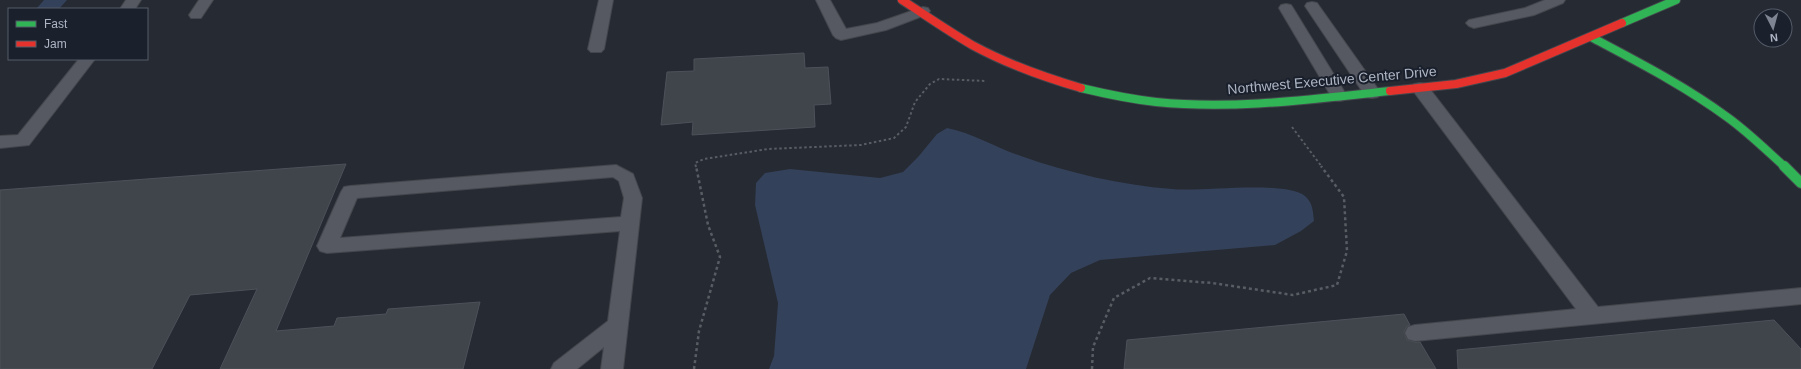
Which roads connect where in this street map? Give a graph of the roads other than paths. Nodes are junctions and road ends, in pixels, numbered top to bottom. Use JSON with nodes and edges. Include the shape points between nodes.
{"nodes":[{"id":1,"x":134,"y":0,"type":"edge"},
{"id":2,"x":206,"y":0,"type":"edge"},
{"id":3,"x":606,"y":0,"type":"edge"},
{"id":4,"x":823,"y":0,"type":"edge"},
{"id":5,"x":902,"y":0,"type":"edge"},
{"id":6,"x":1558,"y":0,"type":"edge"},
{"id":7,"x":1676,"y":0,"type":"edge"},
{"id":8,"x":921,"y":6,"type":"edge"},
{"id":9,"x":1312,"y":6,"type":"dead end"},
{"id":10,"x":128,"y":8,"type":"edge"},
{"id":11,"x":1286,"y":8,"type":"dead end"},
{"id":12,"x":196,"y":15,"type":"dead end"},
{"id":13,"x":1474,"y":23,"type":"dead end"},
{"id":14,"x":1591,"y":37,"type":"junction"},
{"id":15,"x":596,"y":49,"type":"dead end"},
{"id":16,"x":86,"y":60,"type":"edge"},
{"id":17,"x":1420,"y":88,"type":"junction"},
{"id":18,"x":1372,"y":93,"type":"junction"},
{"id":19,"x":1339,"y":96,"type":"junction"},
{"id":20,"x":0,"y":142,"type":"edge"},
{"id":21,"x":1801,"y":183,"type":"edge"},
{"id":22,"x":630,"y":223,"type":"junction"},
{"id":23,"x":1801,"y":296,"type":"edge"},
{"id":24,"x":1593,"y":316,"type":"junction"},
{"id":25,"x":617,"y":324,"type":"junction"},
{"id":26,"x":1415,"y":333,"type":"dead end"},
{"id":27,"x":562,"y":369,"type":"edge"},
{"id":28,"x":612,"y":369,"type":"edge"}],
"edges":[{"from":1,"to":10,"type":"lane"},
{"from":2,"to":12,"type":"lane"},
{"from":3,"to":15,"type":"lane"},
{"from":4,"to":8,"type":"lane","via":[[841,35],[881,27]]},
{"from":5,"to":8,"type":"street","name":"Northwest Executive Center Drive"},
{"from":6,"to":13,"type":"lane","via":[[1529,12]]},
{"from":7,"to":14,"type":"street","name":"Northwest Executive Center Drive"},
{"from":8,"to":19,"type":"street","name":"Northwest Executive Center Drive","via":[[957,36],[996,57],[1050,80],[1105,95],[1209,103],[1271,102]]},
{"from":9,"to":18,"type":"lane"},
{"from":11,"to":19,"type":"lane"},
{"from":14,"to":17,"type":"street","name":"Northwest Executive Center Drive","via":[[1498,75],[1463,83]]},
{"from":14,"to":21,"type":"street","via":[[1686,89],[1748,135]]},
{"from":16,"to":20,"type":"lane","via":[[22,141]]},
{"from":17,"to":18,"type":"street","name":"Northwest Executive Center Drive"},
{"from":17,"to":24,"type":"lane"},
{"from":18,"to":19,"type":"street","name":"Northwest Executive Center Drive"},
{"from":22,"to":22,"type":"lane","via":[[633,198],[627,178],[616,171],[350,192],[327,246]]},
{"from":22,"to":25,"type":"lane"},
{"from":23,"to":24,"type":"lane"},
{"from":24,"to":26,"type":"lane"},
{"from":25,"to":27,"type":"lane"},
{"from":25,"to":28,"type":"lane"}]}
